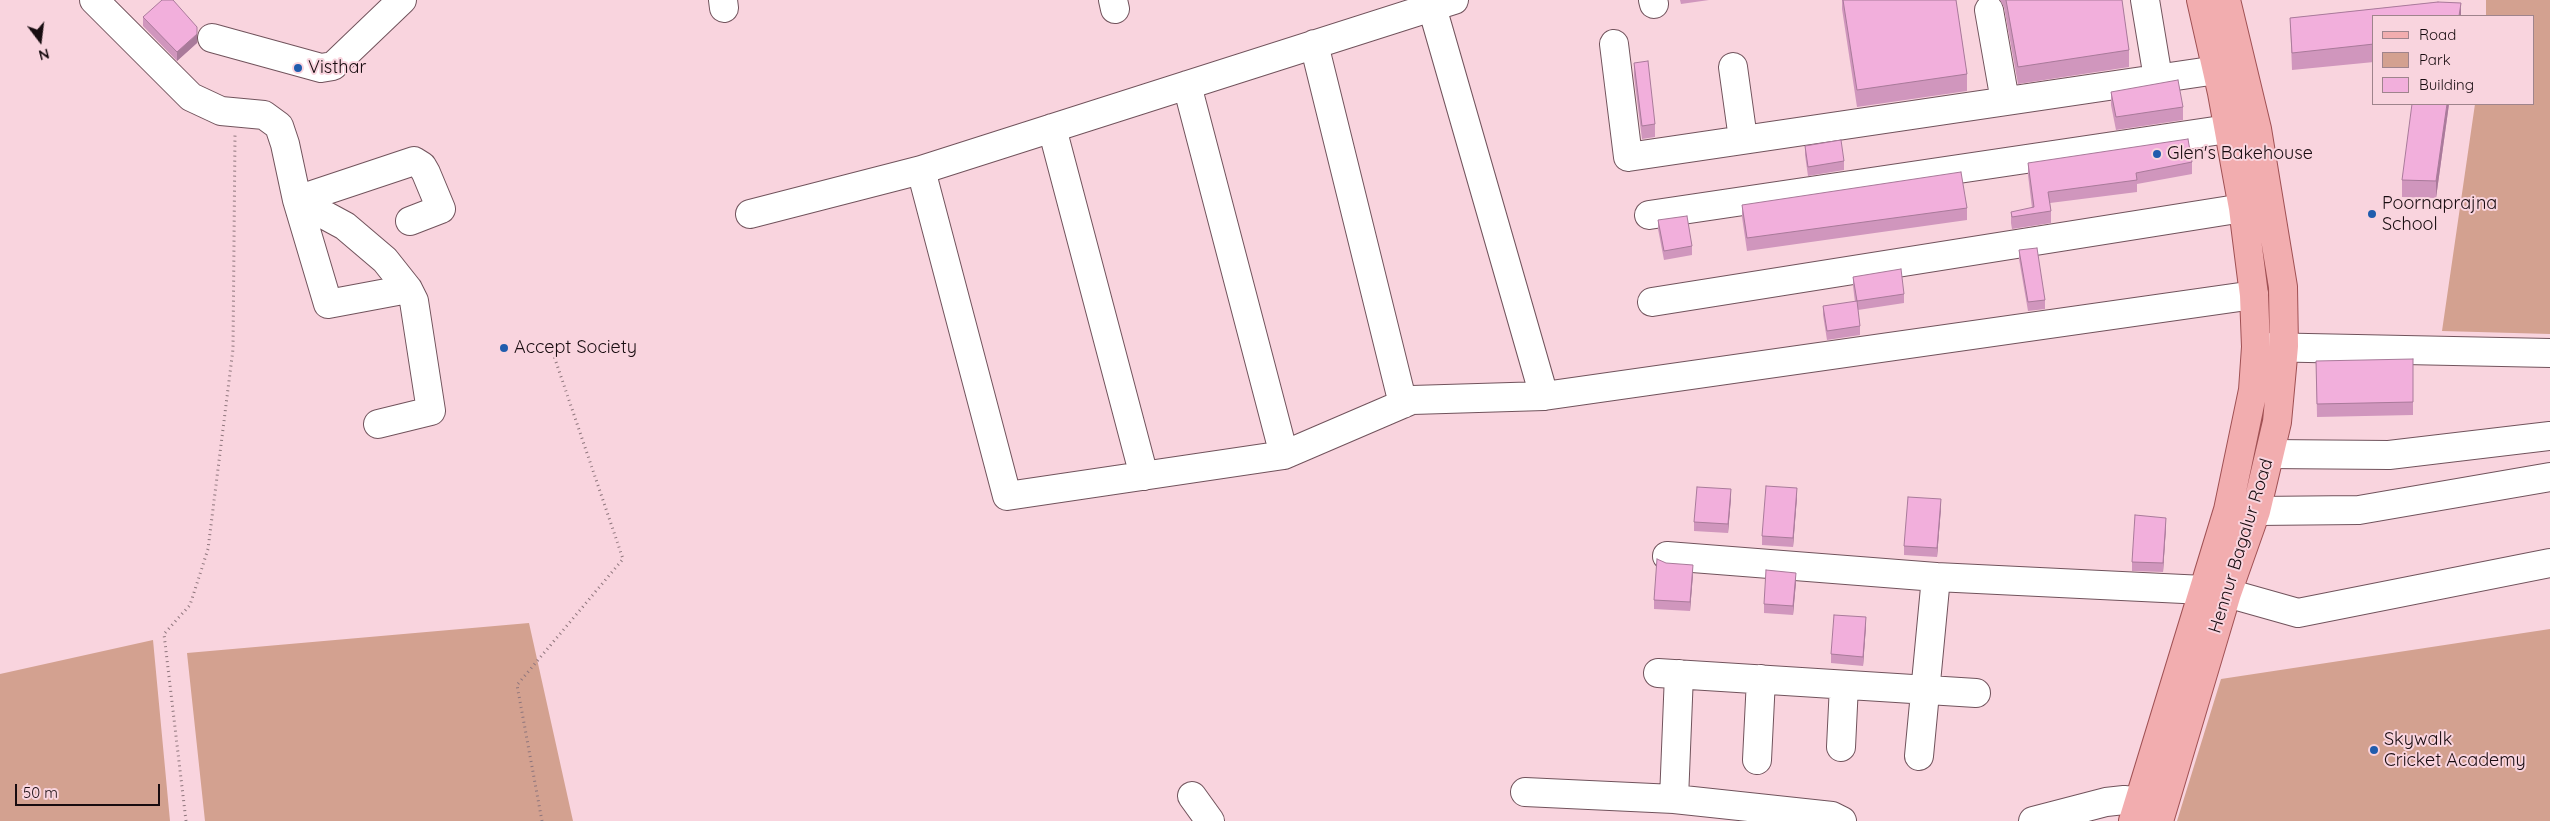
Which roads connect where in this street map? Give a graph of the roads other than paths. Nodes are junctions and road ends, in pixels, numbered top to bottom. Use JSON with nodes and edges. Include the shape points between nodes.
{"nodes":[{"id":1,"x":94,"y":0,"type":"edge"},
{"id":2,"x":402,"y":0,"type":"edge"},
{"id":3,"x":2145,"y":0,"type":"edge"},
{"id":4,"x":2201,"y":0,"type":"edge"},
{"id":5,"x":2226,"y":0,"type":"edge"},
{"id":6,"x":1443,"y":3,"type":"edge"},
{"id":7,"x":1989,"y":10,"type":"dead end"},
{"id":8,"x":212,"y":38,"type":"dead end"},
{"id":9,"x":1314,"y":44,"type":"junction"},
{"id":10,"x":1614,"y":44,"type":"dead end"},
{"id":11,"x":1733,"y":67,"type":"dead end"},
{"id":12,"x":2158,"y":78,"type":"junction"},
{"id":13,"x":2229,"y":84,"type":"junction"},
{"id":14,"x":1187,"y":85,"type":"junction"},
{"id":15,"x":2005,"y":101,"type":"junction"},
{"id":16,"x":1052,"y":128,"type":"junction"},
{"id":17,"x":2228,"y":128,"type":"junction"},
{"id":18,"x":1743,"y":139,"type":"junction"},
{"id":19,"x":921,"y":170,"type":"junction"},
{"id":20,"x":297,"y":200,"type":"junction"},
{"id":21,"x":2244,"y":208,"type":"junction"},
{"id":22,"x":750,"y":214,"type":"dead end"},
{"id":23,"x":1649,"y":215,"type":"dead end"},
{"id":24,"x":410,"y":221,"type":"dead end"},
{"id":25,"x":408,"y":289,"type":"junction"},
{"id":26,"x":2254,"y":295,"type":"junction"},
{"id":27,"x":1652,"y":302,"type":"dead end"},
{"id":28,"x":2284,"y":346,"type":"junction"},
{"id":29,"x":2256,"y":347,"type":"junction"},
{"id":30,"x":2550,"y":353,"type":"edge"},
{"id":31,"x":1544,"y":396,"type":"junction"},
{"id":32,"x":1403,"y":404,"type":"junction"},
{"id":33,"x":378,"y":424,"type":"dead end"},
{"id":34,"x":2550,"y":436,"type":"edge"},
{"id":35,"x":1284,"y":454,"type":"junction"},
{"id":36,"x":2270,"y":454,"type":"junction"},
{"id":37,"x":1144,"y":476,"type":"junction"},
{"id":38,"x":2550,"y":477,"type":"edge"},
{"id":39,"x":2256,"y":510,"type":"junction"},
{"id":40,"x":1667,"y":556,"type":"dead end"},
{"id":41,"x":2550,"y":563,"type":"edge"},
{"id":42,"x":1936,"y":577,"type":"junction"},
{"id":43,"x":2215,"y":592,"type":"junction"},
{"id":44,"x":1761,"y":679,"type":"junction"},
{"id":45,"x":1844,"y":684,"type":"junction"},
{"id":46,"x":1926,"y":690,"type":"junction"},
{"id":47,"x":1976,"y":693,"type":"dead end"},
{"id":48,"x":1841,"y":747,"type":"dead end"},
{"id":49,"x":1919,"y":756,"type":"dead end"},
{"id":50,"x":1757,"y":760,"type":"dead end"},
{"id":51,"x":1525,"y":792,"type":"dead end"},
{"id":52,"x":1192,"y":796,"type":"dead end"},
{"id":53,"x":1674,"y":799,"type":"junction"},
{"id":54,"x":2149,"y":812,"type":"edge"},
{"id":55,"x":1210,"y":821,"type":"edge"},
{"id":56,"x":1842,"y":821,"type":"edge"},
{"id":57,"x":2034,"y":821,"type":"edge"}],
"edges":[{"from":1,"to":20,"type":"street","via":[[191,97],[221,111],[264,115],[279,126]]},
{"from":2,"to":8,"type":"street","via":[[334,66],[321,68]]},
{"from":3,"to":12,"type":"street"},
{"from":4,"to":13,"type":"main road","name":"Hennur Bagalur Road"},
{"from":5,"to":13,"type":"main road","name":"Hennur Bagalur Road"},
{"from":6,"to":9,"type":"street"},
{"from":6,"to":31,"type":"street"},
{"from":7,"to":15,"type":"street"},
{"from":9,"to":14,"type":"street"},
{"from":9,"to":32,"type":"street"},
{"from":10,"to":18,"type":"street","via":[[1628,157]]},
{"from":11,"to":18,"type":"street"},
{"from":12,"to":13,"type":"street"},
{"from":12,"to":15,"type":"street"},
{"from":13,"to":17,"type":"main road","name":"Hennur Bagalur Road"},
{"from":13,"to":28,"type":"main road","name":"Hennur Bagalur Road","via":[[2257,129],[2283,287]]},
{"from":14,"to":16,"type":"street"},
{"from":14,"to":35,"type":"street"},
{"from":15,"to":18,"type":"street"},
{"from":16,"to":19,"type":"street"},
{"from":16,"to":37,"type":"street"},
{"from":17,"to":21,"type":"main road","name":"Hennur Bagalur Road"},
{"from":17,"to":23,"type":"street"},
{"from":19,"to":22,"type":"street"},
{"from":19,"to":37,"type":"street","via":[[1007,496]]},
{"from":20,"to":24,"type":"street","via":[[414,161],[426,173],[441,210]]},
{"from":20,"to":25,"type":"street","via":[[345,226],[385,260]]},
{"from":20,"to":25,"type":"street","via":[[328,304]]},
{"from":21,"to":26,"type":"main road","name":"Hennur Bagalur Road"},
{"from":21,"to":27,"type":"street"},
{"from":25,"to":33,"type":"street","via":[[414,301],[431,411]]},
{"from":26,"to":29,"type":"main road","name":"Hennur Bagalur Road"},
{"from":26,"to":31,"type":"street"},
{"from":28,"to":29,"type":"street"},
{"from":28,"to":30,"type":"street"},
{"from":28,"to":36,"type":"main road","name":"Hennur Bagalur Road","via":[[2277,422]]},
{"from":29,"to":43,"type":"main road","name":"Hennur Bagalur Road","via":[[2251,400]]},
{"from":31,"to":32,"type":"street","via":[[1412,400]]},
{"from":32,"to":35,"type":"street"},
{"from":34,"to":36,"type":"street","via":[[2389,455]]},
{"from":35,"to":37,"type":"street"},
{"from":36,"to":39,"type":"main road","name":"Hennur Bagalur Road"},
{"from":38,"to":39,"type":"street","via":[[2359,510]]},
{"from":39,"to":43,"type":"main road","name":"Hennur Bagalur Road"},
{"from":40,"to":42,"type":"street"},
{"from":41,"to":43,"type":"street","via":[[2298,612]]},
{"from":42,"to":43,"type":"street"},
{"from":42,"to":46,"type":"street"},
{"from":43,"to":54,"type":"main road","name":"Hennur Bagalur Road"},
{"from":44,"to":45,"type":"street"},
{"from":44,"to":50,"type":"street"},
{"from":44,"to":53,"type":"street","via":[[1668,673]]},
{"from":45,"to":46,"type":"street"},
{"from":45,"to":48,"type":"street"},
{"from":46,"to":47,"type":"street"},
{"from":46,"to":49,"type":"street"},
{"from":51,"to":53,"type":"street"},
{"from":52,"to":55,"type":"street"},
{"from":53,"to":56,"type":"street","via":[[1832,816]]},
{"from":54,"to":57,"type":"street","via":[[2106,802]]}]}
